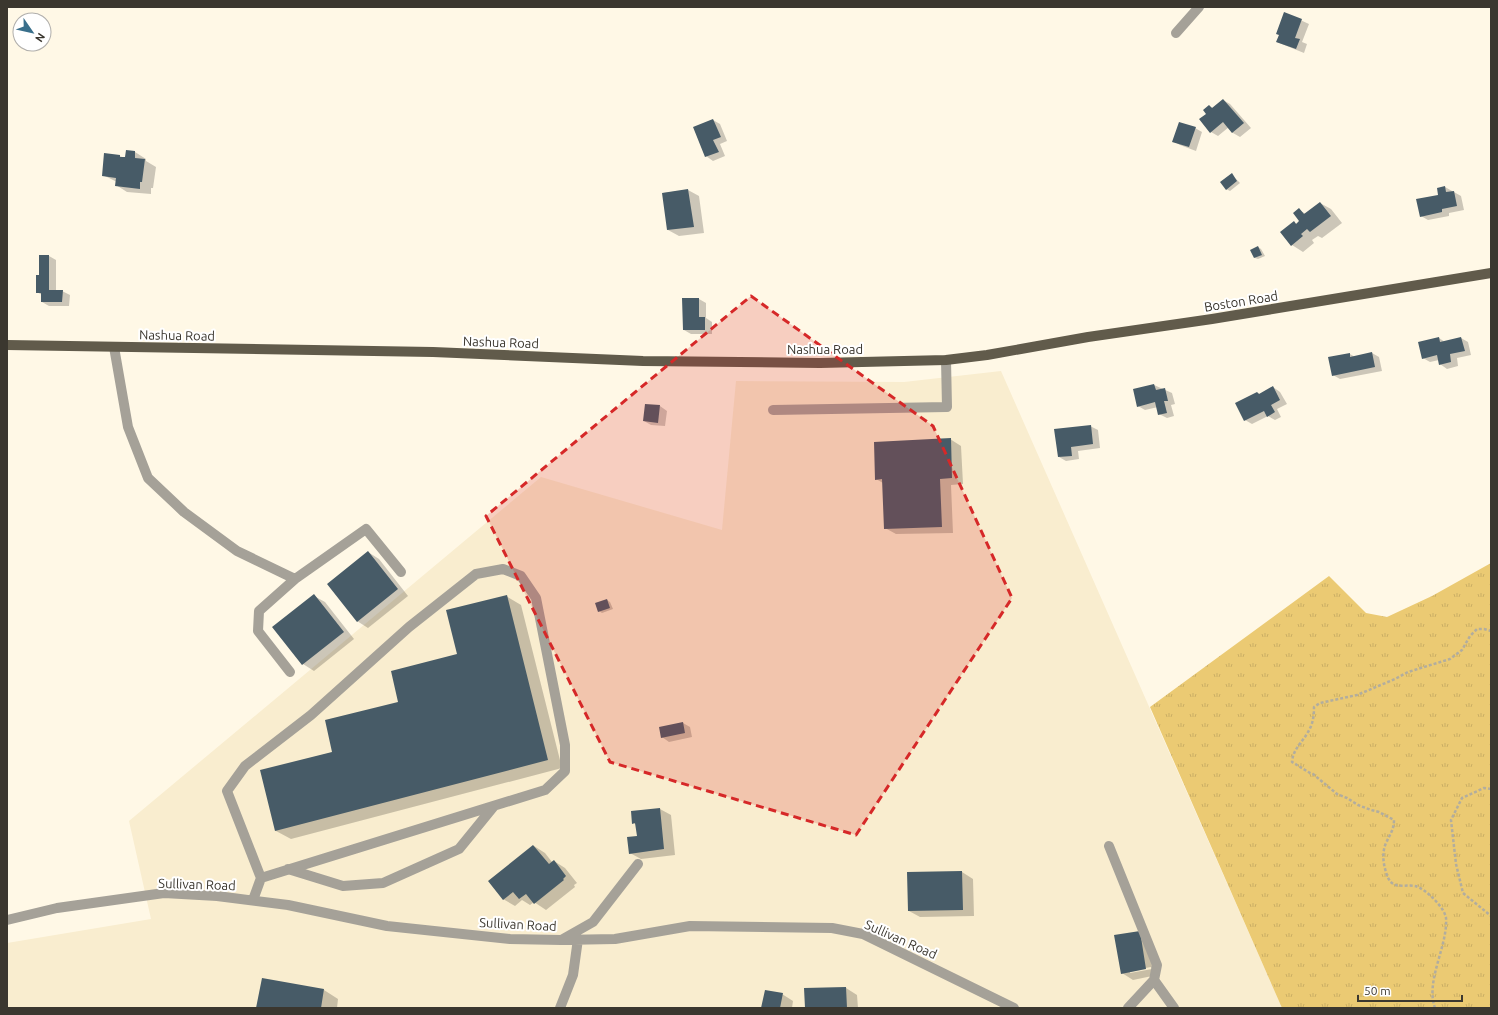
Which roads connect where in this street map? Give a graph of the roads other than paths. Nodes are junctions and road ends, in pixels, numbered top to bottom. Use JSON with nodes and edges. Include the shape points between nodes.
{"nodes":[{"id":1,"x":1199,"y":7,"type":"edge"},
{"id":2,"x":1176,"y":33,"type":"dead end"},
{"id":3,"x":1491,"y":273,"type":"edge"},
{"id":4,"x":7,"y":345,"type":"edge"},
{"id":5,"x":114,"y":347,"type":"junction"},
{"id":6,"x":994,"y":354,"type":"joint"},
{"id":7,"x":946,"y":360,"type":"junction"},
{"id":8,"x":773,"y":410,"type":"dead end"},
{"id":9,"x":401,"y":572,"type":"dead end"},
{"id":10,"x":295,"y":579,"type":"junction"},
{"id":11,"x":290,"y":672,"type":"dead end"},
{"id":12,"x":494,"y":806,"type":"junction"},
{"id":13,"x":1109,"y":846,"type":"dead end"},
{"id":14,"x":638,"y":864,"type":"dead end"},
{"id":15,"x":288,"y":869,"type":"junction"},
{"id":16,"x":260,"y":878,"type":"junction"},
{"id":17,"x":254,"y":900,"type":"junction"},
{"id":18,"x":7,"y":920,"type":"edge"},
{"id":19,"x":578,"y":939,"type":"junction"},
{"id":20,"x":562,"y":940,"type":"junction"},
{"id":21,"x":1154,"y":980,"type":"junction"},
{"id":22,"x":560,"y":1008,"type":"edge"},
{"id":23,"x":1014,"y":1008,"type":"edge"},
{"id":24,"x":1128,"y":1008,"type":"edge"},
{"id":25,"x":1174,"y":1008,"type":"edge"}],
"edges":[{"from":1,"to":2,"type":"street"},
{"from":3,"to":6,"type":"main road","name":"Boston Road"},
{"from":4,"to":5,"type":"main road","name":"Nashua Road"},
{"from":5,"to":7,"type":"main road","name":"Nashua Road","via":[[433,352],[643,361],[820,363]]},
{"from":5,"to":10,"type":"street","via":[[128,427],[148,478],[184,512],[237,551]]},
{"from":6,"to":7,"type":"main road","name":"Nashua Road"},
{"from":7,"to":8,"type":"street","via":[[947,407]]},
{"from":9,"to":10,"type":"street","via":[[366,529]]},
{"from":10,"to":11,"type":"street","via":[[259,611],[258,631]]},
{"from":12,"to":15,"type":"street"},
{"from":12,"to":15,"type":"street","via":[[459,849],[383,883],[343,886]]},
{"from":12,"to":16,"type":"street","via":[[545,790],[565,771],[565,745],[536,598],[521,576],[503,569],[476,574],[409,627],[311,715],[246,766],[227,791]]},
{"from":13,"to":21,"type":"street","via":[[1157,965]]},
{"from":14,"to":20,"type":"street","via":[[593,922]]},
{"from":15,"to":16,"type":"street"},
{"from":16,"to":17,"type":"street"},
{"from":17,"to":18,"type":"street","name":"Sullivan Road","via":[[164,893],[57,908]]},
{"from":17,"to":20,"type":"street","name":"Sullivan Road","via":[[288,904],[387,926],[510,939]]},
{"from":19,"to":20,"type":"street","name":"Sullivan Road"},
{"from":19,"to":22,"type":"street","via":[[573,975]]},
{"from":19,"to":23,"type":"street","name":"Sullivan Road","via":[[615,938],[690,926],[832,928],[863,934]]},
{"from":21,"to":24,"type":"street"},
{"from":21,"to":25,"type":"street"}]}
